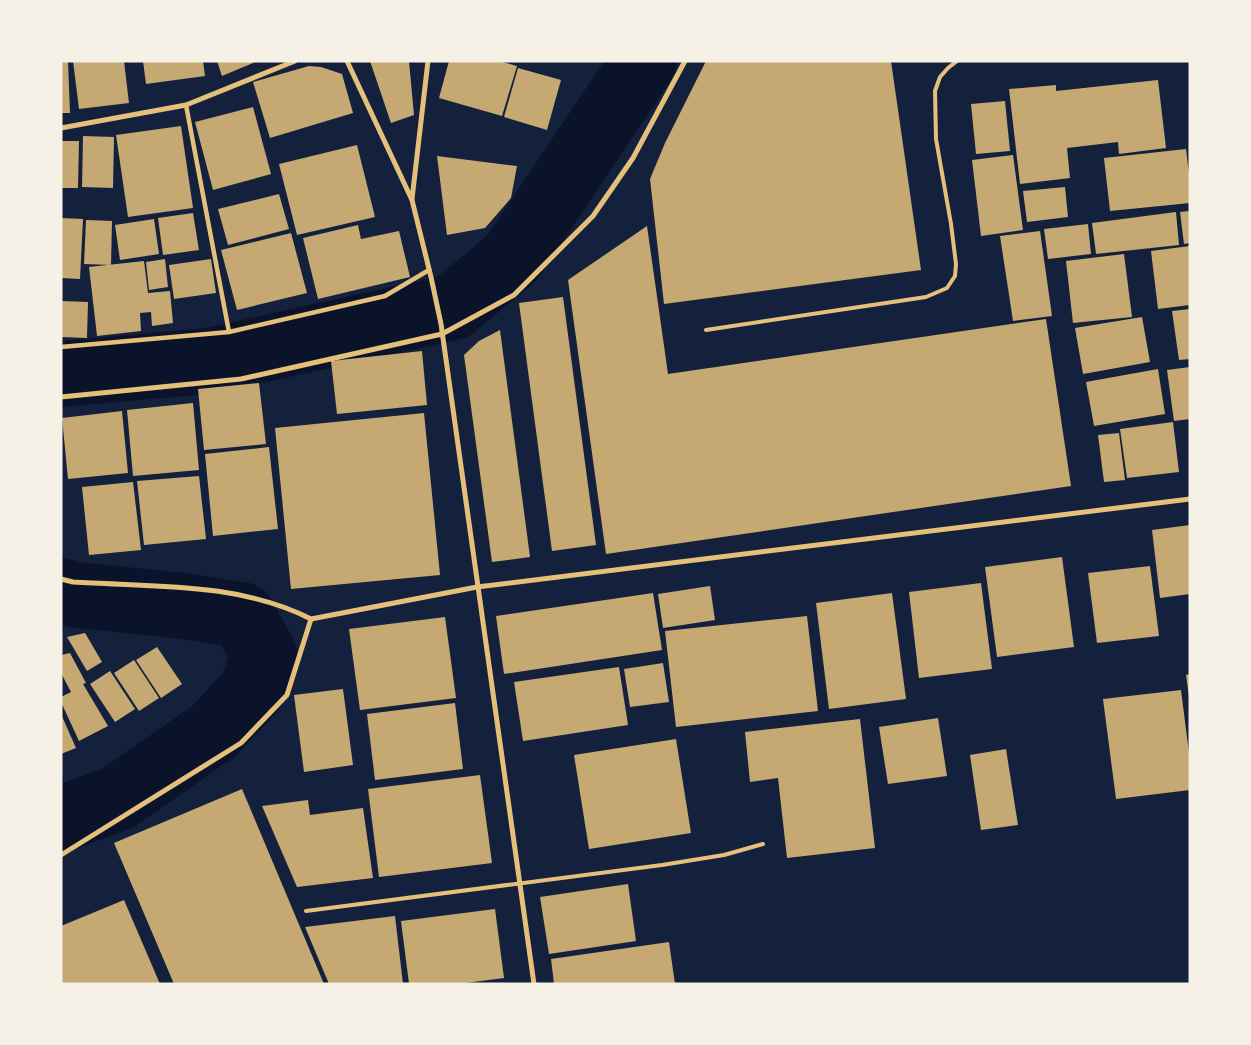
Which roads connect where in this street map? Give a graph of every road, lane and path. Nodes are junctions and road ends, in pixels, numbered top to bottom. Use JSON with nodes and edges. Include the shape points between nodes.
{"nodes":[{"id":1,"x":295,"y":61,"type":"edge"},
{"id":2,"x":347,"y":61,"type":"edge"},
{"id":3,"x":428,"y":61,"type":"edge"},
{"id":4,"x":685,"y":61,"type":"edge"},
{"id":5,"x":958,"y":61,"type":"edge"},
{"id":6,"x":186,"y":105,"type":"junction"},
{"id":7,"x":61,"y":128,"type":"edge"},
{"id":8,"x":412,"y":200,"type":"junction"},
{"id":9,"x":429,"y":270,"type":"junction"},
{"id":10,"x":706,"y":330,"type":"dead end"},
{"id":11,"x":229,"y":332,"type":"junction"},
{"id":12,"x":442,"y":334,"type":"junction"},
{"id":13,"x":61,"y":347,"type":"edge"},
{"id":14,"x":61,"y":398,"type":"edge"},
{"id":15,"x":1190,"y":499,"type":"edge"},
{"id":16,"x":61,"y":579,"type":"edge"},
{"id":17,"x":477,"y":587,"type":"junction"},
{"id":18,"x":311,"y":619,"type":"junction"},
{"id":19,"x":763,"y":844,"type":"dead end"},
{"id":20,"x":61,"y":855,"type":"edge"},
{"id":21,"x":521,"y":884,"type":"junction"},
{"id":22,"x":306,"y":912,"type":"dead end"},
{"id":23,"x":534,"y":984,"type":"edge"}],
"edges":[{"from":1,"to":6,"type":"street"},
{"from":2,"to":8,"type":"street"},
{"from":3,"to":8,"type":"street"},
{"from":4,"to":12,"type":"street","via":[[633,158],[593,216],[514,295]]},
{"from":5,"to":10,"type":"lane","via":[[940,77],[935,91],[936,139],[956,264],[955,276],[947,288],[926,297]]},
{"from":6,"to":7,"type":"street"},
{"from":6,"to":11,"type":"street"},
{"from":8,"to":9,"type":"street"},
{"from":9,"to":11,"type":"street","via":[[385,296]]},
{"from":9,"to":12,"type":"street"},
{"from":11,"to":13,"type":"street"},
{"from":12,"to":14,"type":"street","via":[[241,379]]},
{"from":12,"to":17,"type":"street"},
{"from":15,"to":17,"type":"street"},
{"from":16,"to":18,"type":"street","via":[[214,591],[290,608]]},
{"from":17,"to":18,"type":"street"},
{"from":17,"to":21,"type":"street"},
{"from":18,"to":20,"type":"street","via":[[287,695],[241,743]]},
{"from":19,"to":21,"type":"lane","via":[[724,855]]},
{"from":21,"to":22,"type":"lane"},
{"from":21,"to":23,"type":"street"}]}
